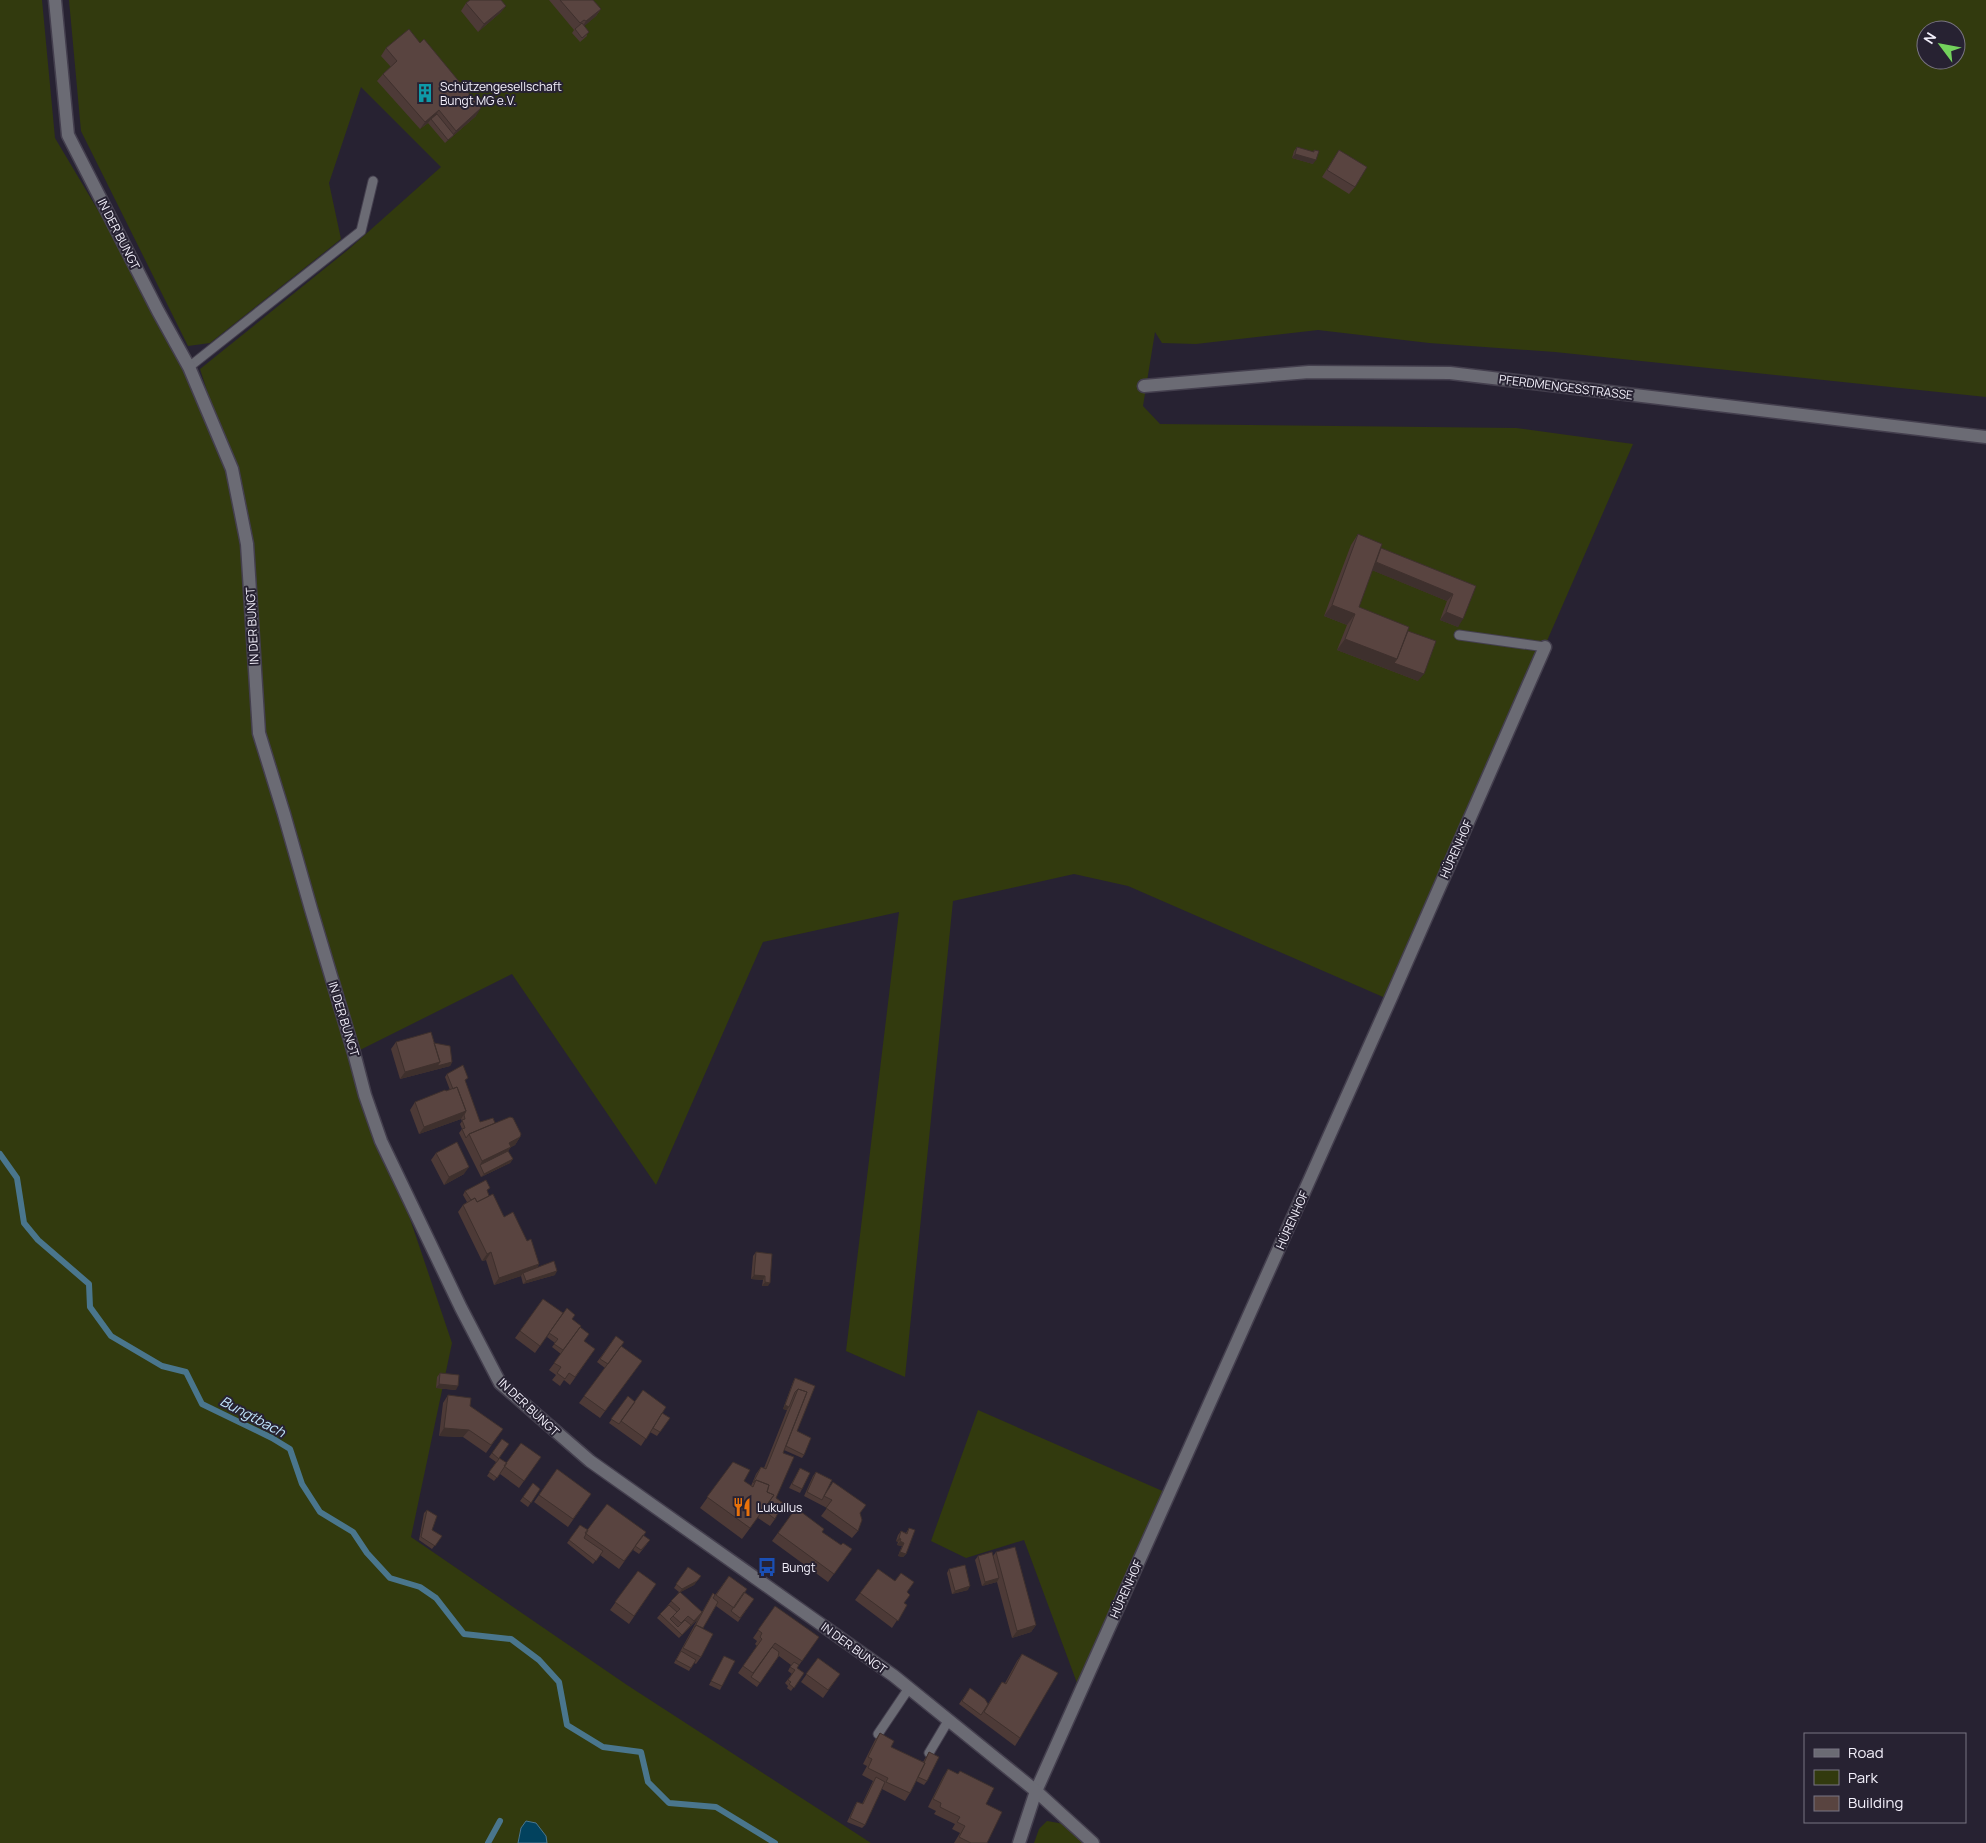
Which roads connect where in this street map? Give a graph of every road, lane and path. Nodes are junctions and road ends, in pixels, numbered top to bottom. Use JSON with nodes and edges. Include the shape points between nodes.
{"nodes":[{"id":1,"x":55,"y":0,"type":"edge"},
{"id":2,"x":373,"y":181,"type":"dead end"},
{"id":3,"x":189,"y":367,"type":"junction"},
{"id":4,"x":1144,"y":386,"type":"dead end"},
{"id":5,"x":1986,"y":437,"type":"edge"},
{"id":6,"x":1459,"y":635,"type":"dead end"},
{"id":7,"x":1545,"y":647,"type":"joint"},
{"id":8,"x":909,"y":1688,"type":"junction"},
{"id":9,"x":948,"y":1721,"type":"junction"},
{"id":10,"x":878,"y":1734,"type":"edge"},
{"id":11,"x":929,"y":1753,"type":"edge"},
{"id":12,"x":1036,"y":1791,"type":"junction"},
{"id":13,"x":1019,"y":1843,"type":"edge"},
{"id":14,"x":1093,"y":1843,"type":"edge"}],
"edges":[{"from":1,"to":3,"type":"street","name":"IN DER BUNGT","via":[[68,135]]},
{"from":2,"to":3,"type":"lane","via":[[361,231]]},
{"from":3,"to":8,"type":"street","name":"IN DER BUNGT","via":[[232,469],[247,544],[258,733],[365,1095],[381,1141],[500,1383],[590,1461]]},
{"from":4,"to":5,"type":"street","name":"PFERDMENGESSTRASSE","via":[[1309,372],[1450,373]]},
{"from":6,"to":7,"type":"lane"},
{"from":7,"to":12,"type":"street","name":"HÜRENHOF"},
{"from":8,"to":9,"type":"street","name":"IN DER BUNGT"},
{"from":8,"to":10,"type":"lane"},
{"from":9,"to":11,"type":"lane"},
{"from":9,"to":12,"type":"street","name":"IN DER BUNGT"},
{"from":12,"to":13,"type":"street","name":"HÜRENHOF"},
{"from":12,"to":14,"type":"street","name":"IN DER BUNGT"}]}
